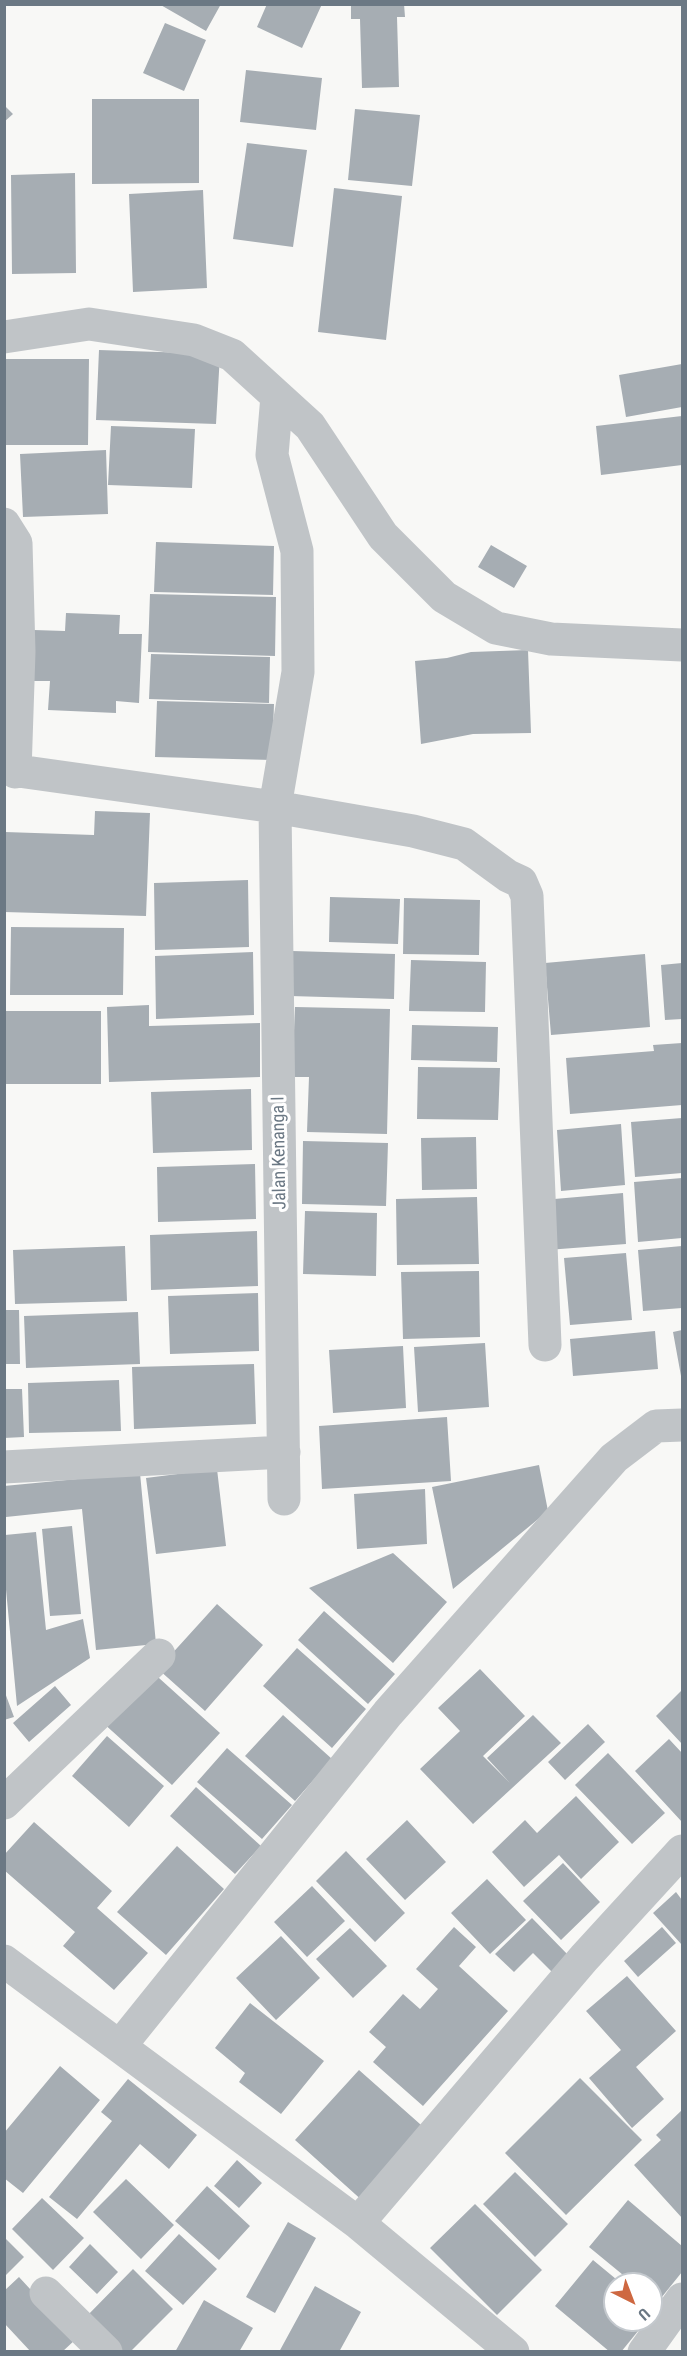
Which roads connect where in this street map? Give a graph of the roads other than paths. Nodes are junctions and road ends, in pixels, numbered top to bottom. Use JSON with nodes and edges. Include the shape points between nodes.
{"nodes":[{"id":1,"x":4,"y":337,"type":"edge"},
{"id":2,"x":277,"y":396,"type":"junction"},
{"id":3,"x":4,"y":524,"type":"edge"},
{"id":4,"x":682,"y":645,"type":"edge"},
{"id":5,"x":10,"y":771,"type":"edge"},
{"id":6,"x":275,"y":807,"type":"junction"},
{"id":7,"x":545,"y":1346,"type":"dead end"},
{"id":8,"x":682,"y":1425,"type":"edge"},
{"id":9,"x":284,"y":1452,"type":"junction"},
{"id":10,"x":4,"y":1467,"type":"edge"},
{"id":11,"x":284,"y":1499,"type":"dead end"},
{"id":12,"x":159,"y":1655,"type":"dead end"},
{"id":13,"x":4,"y":1803,"type":"edge"},
{"id":14,"x":682,"y":1851,"type":"edge"},
{"id":15,"x":4,"y":1961,"type":"edge"},
{"id":16,"x":120,"y":2046,"type":"junction"},
{"id":17,"x":358,"y":2223,"type":"junction"},
{"id":18,"x":46,"y":2293,"type":"dead end"},
{"id":19,"x":682,"y":2299,"type":"edge"},
{"id":20,"x":106,"y":2352,"type":"edge"},
{"id":21,"x":513,"y":2352,"type":"edge"},
{"id":22,"x":644,"y":2352,"type":"edge"}],
"edges":[{"from":1,"to":2,"type":"street","via":[[89,324],[194,340],[232,355]]},
{"from":2,"to":4,"type":"street","via":[[310,426],[383,536],[444,597],[496,628],[551,639]]},
{"from":2,"to":6,"type":"street","name":"Jalan Kenanga I","via":[[272,455],[297,551],[298,672]]},
{"from":3,"to":5,"type":"street","via":[[16,543],[19,652]]},
{"from":5,"to":6,"type":"street"},
{"from":6,"to":7,"type":"street","via":[[464,844],[521,882],[527,896]]},
{"from":6,"to":9,"type":"street","name":"Jalan Kenanga I"},
{"from":8,"to":16,"type":"street","via":[[656,1426],[614,1458],[388,1713]]},
{"from":9,"to":10,"type":"street"},
{"from":9,"to":11,"type":"street","name":"Jalan Kenanga I"},
{"from":12,"to":13,"type":"street"},
{"from":14,"to":17,"type":"street","via":[[584,1958]]},
{"from":15,"to":16,"type":"street"},
{"from":16,"to":17,"type":"street"},
{"from":17,"to":21,"type":"street"},
{"from":18,"to":20,"type":"street"},
{"from":19,"to":22,"type":"street"}]}
